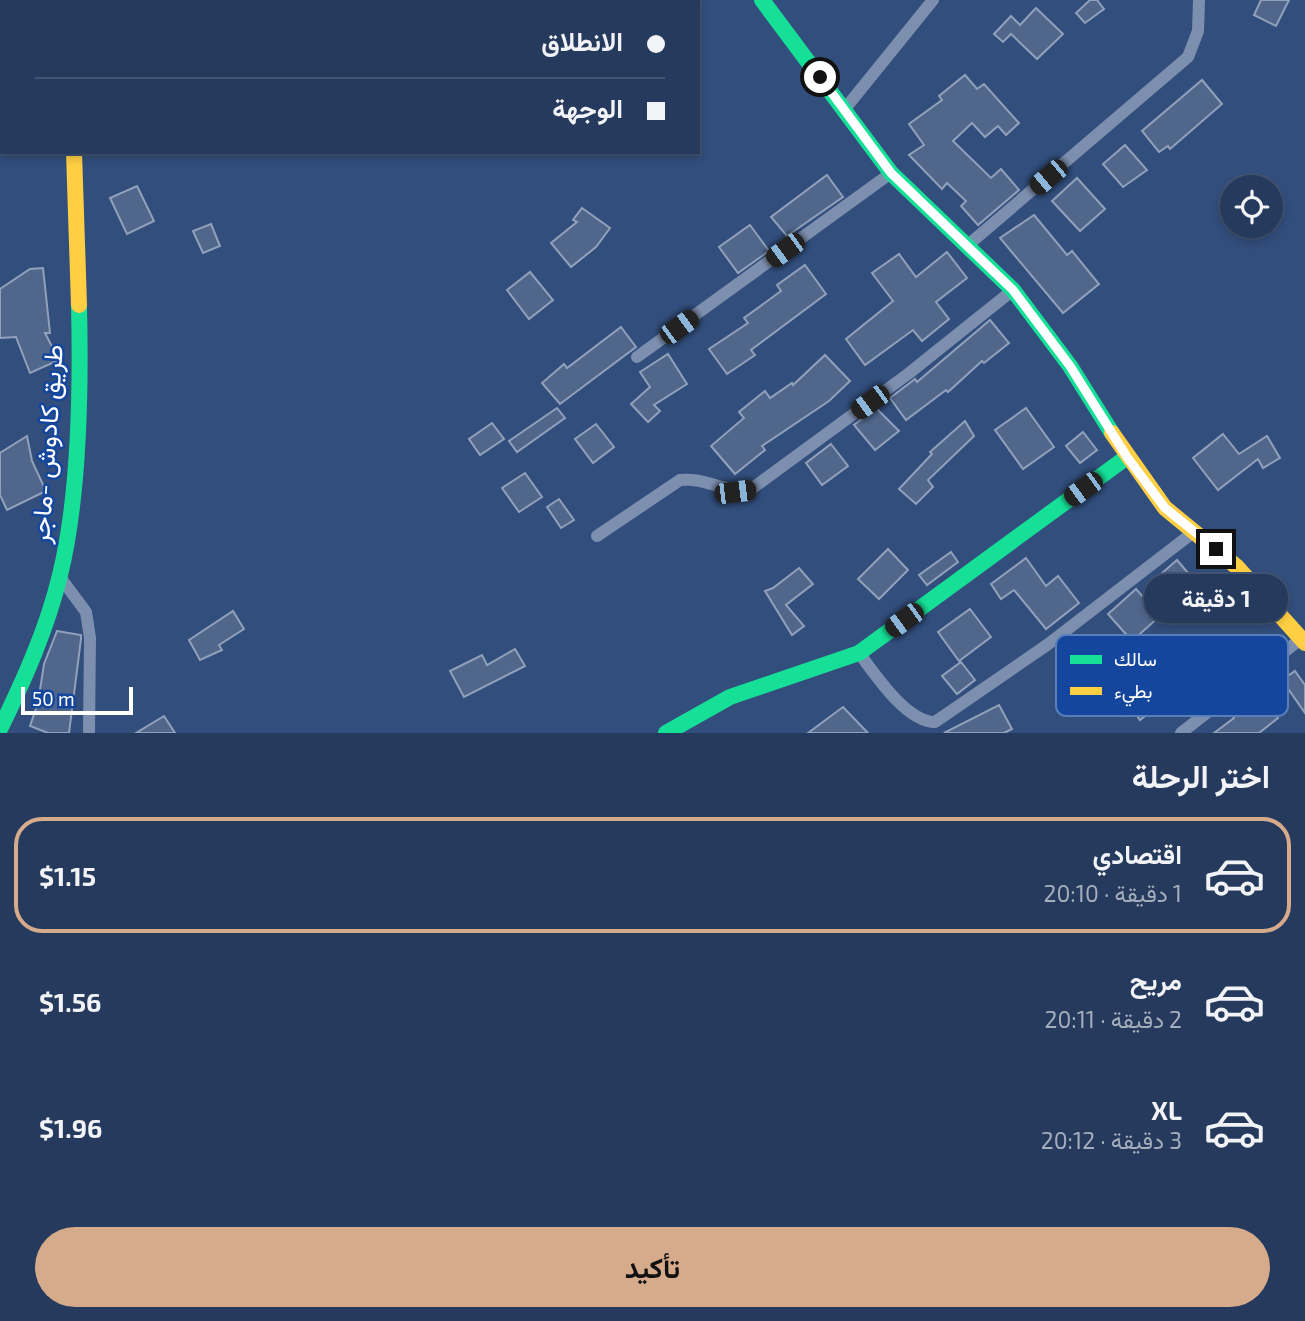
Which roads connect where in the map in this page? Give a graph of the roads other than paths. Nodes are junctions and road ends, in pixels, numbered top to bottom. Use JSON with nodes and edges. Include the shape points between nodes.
{"nodes":[{"id":1,"x":762,"y":0,"type":"edge"},
{"id":2,"x":933,"y":0,"type":"edge"},
{"id":3,"x":1199,"y":0,"type":"edge"},
{"id":4,"x":844,"y":110,"type":"junction"},
{"id":5,"x":74,"y":154,"type":"edge"},
{"id":6,"x":891,"y":173,"type":"junction"},
{"id":7,"x":968,"y":245,"type":"junction"},
{"id":8,"x":1013,"y":290,"type":"junction"},
{"id":9,"x":637,"y":357,"type":"dead end"},
{"id":10,"x":1127,"y":457,"type":"junction"},
{"id":11,"x":1195,"y":531,"type":"junction"},
{"id":12,"x":597,"y":536,"type":"dead end"},
{"id":13,"x":60,"y":577,"type":"junction"},
{"id":14,"x":1060,"y":635,"type":"edge"},
{"id":15,"x":1056,"y":638,"type":"edge"},
{"id":16,"x":1303,"y":640,"type":"edge"},
{"id":17,"x":1288,"y":651,"type":"edge"},
{"id":18,"x":859,"y":653,"type":"junction"},
{"id":19,"x":1203,"y":716,"type":"edge"},
{"id":20,"x":0,"y":729,"type":"edge"},
{"id":21,"x":89,"y":733,"type":"edge"},
{"id":22,"x":666,"y":733,"type":"edge"},
{"id":23,"x":1181,"y":733,"type":"edge"}],
"edges":[{"from":1,"to":4,"type":"main road"},
{"from":2,"to":4,"type":"street"},
{"from":3,"to":7,"type":"street","via":[[1198,31],[1188,58]]},
{"from":4,"to":6,"type":"main road"},
{"from":5,"to":13,"type":"main road","name":"طريق كادوش -ماجر","via":[[79,421]]},
{"from":6,"to":7,"type":"main road"},
{"from":6,"to":9,"type":"street"},
{"from":7,"to":8,"type":"main road"},
{"from":8,"to":10,"type":"main road","via":[[1070,366]]},
{"from":8,"to":12,"type":"street","via":[[750,490],[735,492],[692,479],[680,480]]},
{"from":10,"to":11,"type":"main road","via":[[1165,508]]},
{"from":10,"to":18,"type":"main road"},
{"from":11,"to":14,"type":"street"},
{"from":11,"to":16,"type":"main road","via":[[1237,567]]},
{"from":13,"to":20,"type":"main road","name":"طريق كادوش -ماجر"},
{"from":13,"to":21,"type":"street","via":[[86,612]]},
{"from":15,"to":18,"type":"street","via":[[935,722],[918,718],[887,691]]},
{"from":16,"to":17,"type":"street"},
{"from":18,"to":22,"type":"main road","via":[[730,697]]},
{"from":19,"to":23,"type":"street"}]}
